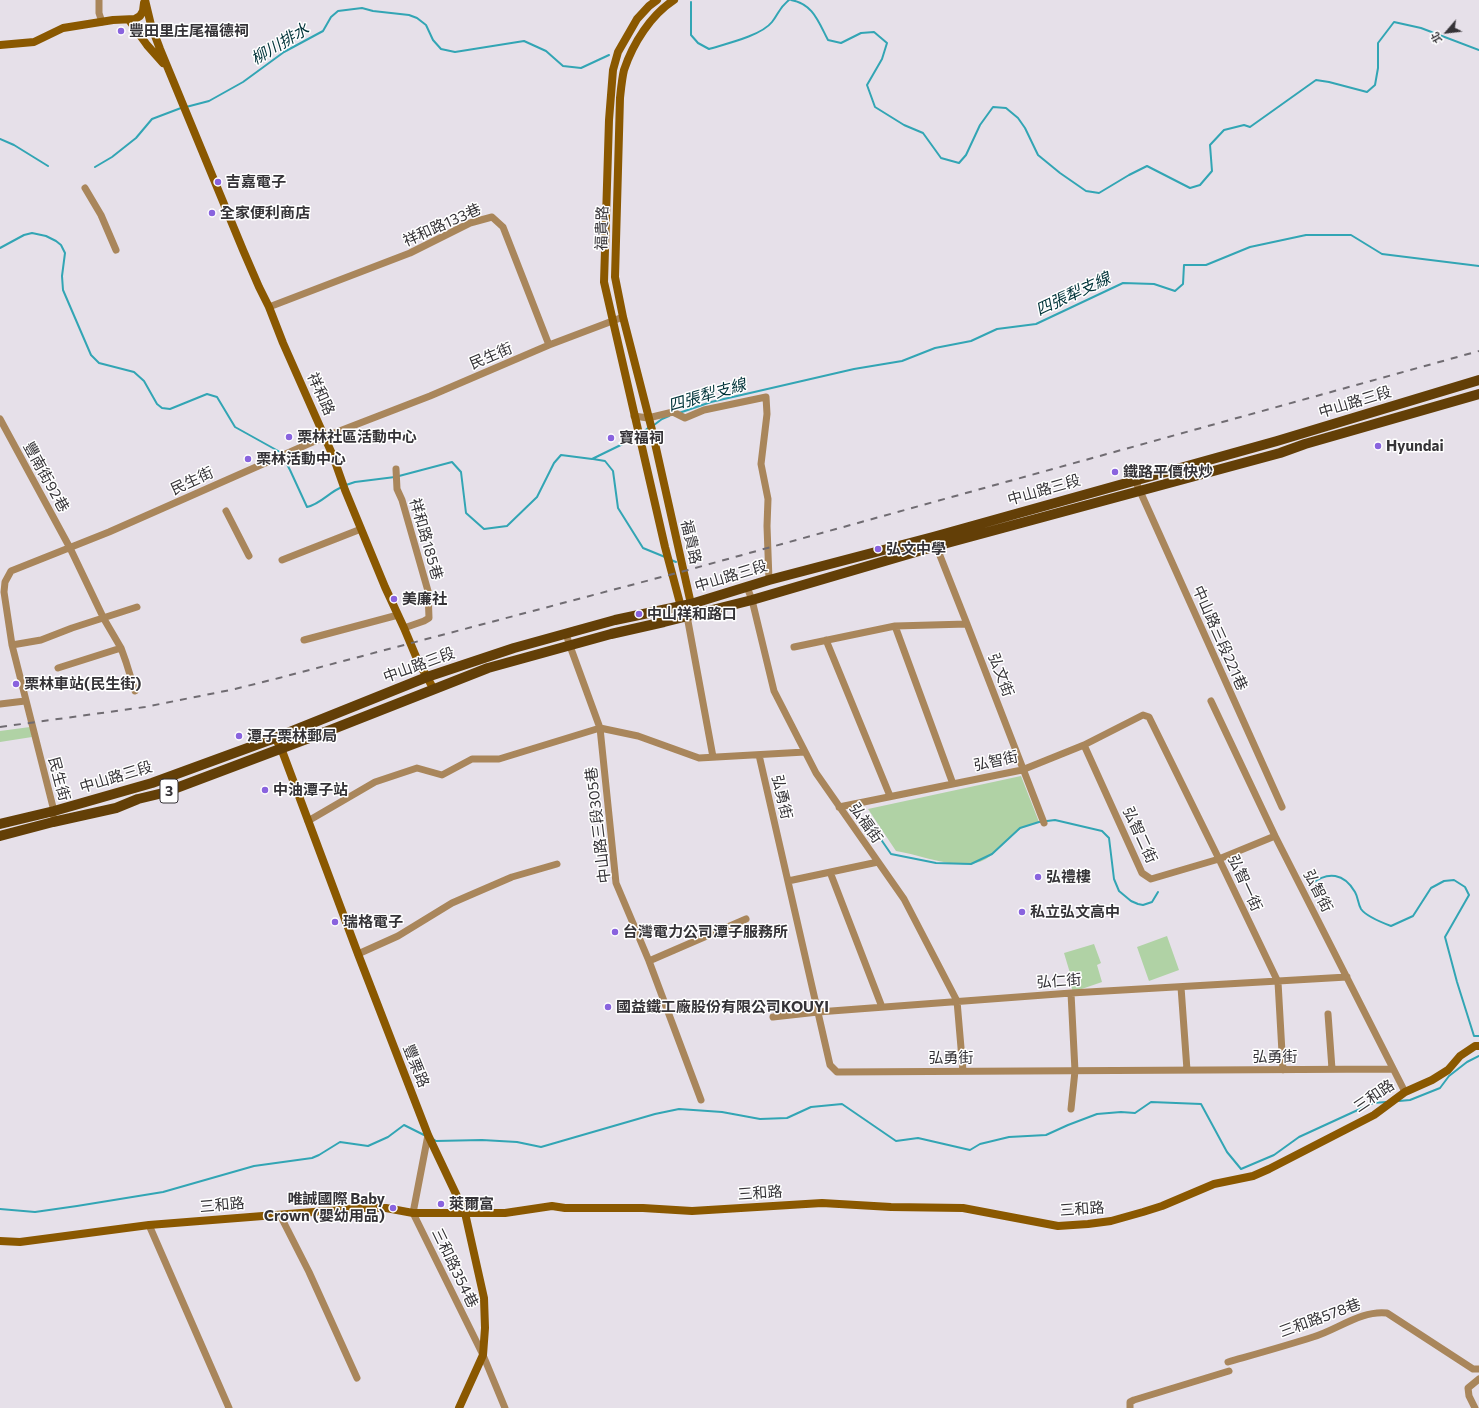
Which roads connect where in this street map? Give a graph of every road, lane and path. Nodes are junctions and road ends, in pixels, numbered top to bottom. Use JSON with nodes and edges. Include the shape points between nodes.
{"nodes":[{"id":1,"x":99,"y":0,"type":"edge"},
{"id":2,"x":145,"y":0,"type":"edge"},
{"id":3,"x":657,"y":0,"type":"edge"},
{"id":4,"x":674,"y":0,"type":"edge"},
{"id":5,"x":129,"y":20,"type":"junction"},
{"id":6,"x":102,"y":22,"type":"junction"},
{"id":7,"x":0,"y":45,"type":"edge"},
{"id":8,"x":168,"y":68,"type":"junction"},
{"id":9,"x":85,"y":188,"type":"dead end"},
{"id":10,"x":116,"y":250,"type":"dead end"},
{"id":11,"x":270,"y":307,"type":"junction"},
{"id":12,"x":623,"y":317,"type":"junction"},
{"id":13,"x":613,"y":320,"type":"junction"},
{"id":14,"x":549,"y":345,"type":"junction"},
{"id":15,"x":1479,"y":380,"type":"edge"},
{"id":16,"x":1479,"y":394,"type":"edge"},
{"id":17,"x":634,"y":416,"type":"junction"},
{"id":18,"x":648,"y":418,"type":"junction"},
{"id":19,"x":0,"y":419,"type":"edge"},
{"id":20,"x":324,"y":436,"type":"junction"},
{"id":21,"x":396,"y":469,"type":"dead end"},
{"id":22,"x":1136,"y":480,"type":"junction"},
{"id":23,"x":1141,"y":491,"type":"junction"},
{"id":24,"x":226,"y":511,"type":"dead end"},
{"id":25,"x":361,"y":529,"type":"junction"},
{"id":26,"x":934,"y":541,"type":"junction"},
{"id":27,"x":70,"y":548,"type":"junction"},
{"id":28,"x":249,"y":556,"type":"dead end"},
{"id":29,"x":282,"y":560,"type":"dead end"},
{"id":30,"x":769,"y":580,"type":"junction"},
{"id":31,"x":747,"y":587,"type":"junction"},
{"id":32,"x":752,"y":600,"type":"junction"},
{"id":33,"x":686,"y":605,"type":"junction"},
{"id":34,"x":137,"y":607,"type":"dead end"},
{"id":35,"x":398,"y":615,"type":"junction"},
{"id":36,"x":687,"y":616,"type":"junction"},
{"id":37,"x":104,"y":619,"type":"junction"},
{"id":38,"x":967,"y":624,"type":"junction"},
{"id":39,"x":895,"y":626,"type":"junction"},
{"id":40,"x":404,"y":628,"type":"junction"},
{"id":41,"x":566,"y":634,"type":"junction"},
{"id":42,"x":304,"y":640,"type":"dead end"},
{"id":43,"x":826,"y":640,"type":"junction"},
{"id":44,"x":12,"y":645,"type":"junction"},
{"id":45,"x":570,"y":646,"type":"junction"},
{"id":46,"x":794,"y":647,"type":"dead end"},
{"id":47,"x":121,"y":648,"type":"junction"},
{"id":48,"x":58,"y":668,"type":"dead end"},
{"id":49,"x":427,"y":678,"type":"junction"},
{"id":50,"x":432,"y":688,"type":"junction"},
{"id":51,"x":135,"y":691,"type":"dead end"},
{"id":52,"x":25,"y":701,"type":"junction"},
{"id":53,"x":1211,"y":701,"type":"dead end"},
{"id":54,"x":0,"y":704,"type":"edge"},
{"id":55,"x":1149,"y":717,"type":"joint"},
{"id":56,"x":600,"y":728,"type":"junction"},
{"id":57,"x":275,"y":738,"type":"junction"},
{"id":58,"x":1084,"y":745,"type":"junction"},
{"id":59,"x":282,"y":748,"type":"junction"},
{"id":60,"x":805,"y":752,"type":"junction"},
{"id":61,"x":759,"y":755,"type":"junction"},
{"id":62,"x":713,"y":757,"type":"junction"},
{"id":63,"x":1022,"y":770,"type":"junction"},
{"id":64,"x":953,"y":784,"type":"junction"},
{"id":65,"x":890,"y":796,"type":"junction"},
{"id":66,"x":840,"y":807,"type":"junction"},
{"id":67,"x":1282,"y":807,"type":"dead end"},
{"id":68,"x":53,"y":817,"type":"junction"},
{"id":69,"x":308,"y":821,"type":"junction"},
{"id":70,"x":1044,"y":823,"type":"dead end"},
{"id":71,"x":0,"y":824,"type":"edge"},
{"id":72,"x":0,"y":836,"type":"edge"},
{"id":73,"x":1275,"y":836,"type":"junction"},
{"id":74,"x":1219,"y":859,"type":"junction"},
{"id":75,"x":878,"y":862,"type":"junction"},
{"id":76,"x":557,"y":864,"type":"dead end"},
{"id":77,"x":830,"y":872,"type":"junction"},
{"id":78,"x":788,"y":881,"type":"junction"},
{"id":79,"x":746,"y":919,"type":"dead end"},
{"id":80,"x":358,"y":954,"type":"junction"},
{"id":81,"x":648,"y":961,"type":"junction"},
{"id":82,"x":1347,"y":977,"type":"junction"},
{"id":83,"x":1278,"y":982,"type":"junction"},
{"id":84,"x":1181,"y":987,"type":"junction"},
{"id":85,"x":1071,"y":993,"type":"junction"},
{"id":86,"x":957,"y":1001,"type":"junction"},
{"id":87,"x":882,"y":1007,"type":"junction"},
{"id":88,"x":818,"y":1012,"type":"junction"},
{"id":89,"x":1328,"y":1014,"type":"dead end"},
{"id":90,"x":773,"y":1017,"type":"dead end"},
{"id":91,"x":1479,"y":1046,"type":"edge"},
{"id":92,"x":1332,"y":1069,"type":"junction"},
{"id":93,"x":1392,"y":1069,"type":"junction"},
{"id":94,"x":1075,"y":1070,"type":"junction"},
{"id":95,"x":1187,"y":1070,"type":"junction"},
{"id":96,"x":1283,"y":1070,"type":"junction"},
{"id":97,"x":963,"y":1071,"type":"junction"},
{"id":98,"x":1405,"y":1092,"type":"junction"},
{"id":99,"x":701,"y":1100,"type":"dead end"},
{"id":100,"x":1071,"y":1109,"type":"dead end"},
{"id":101,"x":428,"y":1135,"type":"junction"},
{"id":102,"x":413,"y":1213,"type":"junction"},
{"id":103,"x":465,"y":1213,"type":"junction"},
{"id":104,"x":280,"y":1215,"type":"junction"},
{"id":105,"x":149,"y":1225,"type":"junction"},
{"id":106,"x":0,"y":1241,"type":"edge"},
{"id":107,"x":483,"y":1355,"type":"junction"},
{"id":108,"x":1228,"y":1362,"type":"dead end"},
{"id":109,"x":1479,"y":1369,"type":"edge"},
{"id":110,"x":1229,"y":1371,"type":"dead end"},
{"id":111,"x":357,"y":1378,"type":"dead end"},
{"id":112,"x":1479,"y":1379,"type":"edge"},
{"id":113,"x":228,"y":1408,"type":"edge"},
{"id":114,"x":460,"y":1408,"type":"edge"},
{"id":115,"x":505,"y":1408,"type":"edge"},
{"id":116,"x":1130,"y":1408,"type":"edge"},
{"id":117,"x":1476,"y":1408,"type":"edge"}],
"edges":[{"from":1,"to":6,"type":"street"},
{"from":2,"to":5,"type":"street","via":[[140,16]]},
{"from":2,"to":8,"type":"street"},
{"from":3,"to":13,"type":"street","name":"福貴路","via":[[637,19],[618,52],[613,70],[604,282]]},
{"from":4,"to":12,"type":"street","name":"福貴路","via":[[646,27],[631,51],[624,71],[620,98],[615,277]]},
{"from":5,"to":6,"type":"street"},
{"from":5,"to":8,"type":"street"},
{"from":6,"to":7,"type":"street","via":[[63,28],[34,42]]},
{"from":8,"to":11,"type":"street","name":"祥和路","via":[[243,250]]},
{"from":9,"to":10,"type":"street"},
{"from":11,"to":14,"type":"street","name":"祥和路133巷","via":[[410,253],[470,223],[492,217],[503,227]]},
{"from":11,"to":20,"type":"street","name":"祥和路"},
{"from":12,"to":13,"type":"street","name":"民生街"},
{"from":12,"to":18,"type":"street","name":"福貴路"},
{"from":13,"to":14,"type":"street","name":"民生街"},
{"from":13,"to":17,"type":"street","name":"福貴路"},
{"from":14,"to":20,"type":"street","name":"民生街","via":[[466,381]]},
{"from":15,"to":22,"type":"main road","name":"中山路三段","number":"3","via":[[1277,441]]},
{"from":16,"to":23,"type":"main road","name":"中山路三段","number":"3"},
{"from":17,"to":18,"type":"street"},
{"from":17,"to":33,"type":"street","name":"福貴路","via":[[669,564]]},
{"from":18,"to":30,"type":"street","via":[[673,412],[685,418],[704,410],[766,397],[767,414],[761,464],[768,499]]},
{"from":18,"to":33,"type":"street","name":"福貴路"},
{"from":19,"to":27,"type":"street","name":"豐南街92巷"},
{"from":20,"to":25,"type":"street","name":"祥和路"},
{"from":20,"to":27,"type":"street","name":"民生街"},
{"from":21,"to":40,"type":"street","name":"祥和路185巷","via":[[397,489],[428,591],[429,603],[429,618]]},
{"from":22,"to":23,"type":"street","name":"中山路三段221巷"},
{"from":22,"to":26,"type":"main road","name":"中山路三段","number":"3"},
{"from":23,"to":26,"type":"main road","name":"中山路三段","number":"3"},
{"from":23,"to":67,"type":"street","name":"中山路三段221巷"},
{"from":24,"to":28,"type":"street"},
{"from":25,"to":29,"type":"street"},
{"from":25,"to":35,"type":"street","name":"祥和路"},
{"from":26,"to":30,"type":"main road","name":"中山路三段","number":"3"},
{"from":26,"to":32,"type":"main road","name":"中山路三段","number":"3"},
{"from":26,"to":38,"type":"street","name":"弘文街"},
{"from":27,"to":37,"type":"street","name":"豐南街92巷"},
{"from":27,"to":44,"type":"street","name":"民生街","via":[[11,571],[5,582],[4,592]]},
{"from":30,"to":31,"type":"main road","name":"中山路三段","number":"3"},
{"from":31,"to":32,"type":"street","name":"弘福街"},
{"from":31,"to":33,"type":"main road","name":"中山路三段","number":"3"},
{"from":32,"to":36,"type":"main road","name":"中山路三段","number":"3"},
{"from":32,"to":60,"type":"street","name":"弘福街","via":[[774,691]]},
{"from":33,"to":36,"type":"street"},
{"from":33,"to":41,"type":"main road","name":"中山路三段","number":"3","via":[[615,620]]},
{"from":34,"to":37,"type":"street"},
{"from":35,"to":40,"type":"street","name":"祥和路"},
{"from":35,"to":42,"type":"street"},
{"from":36,"to":45,"type":"main road","name":"中山路三段","number":"3"},
{"from":36,"to":62,"type":"street"},
{"from":37,"to":44,"type":"street","via":[[41,640]]},
{"from":37,"to":47,"type":"street","name":"豐南街92巷"},
{"from":38,"to":39,"type":"street"},
{"from":38,"to":63,"type":"street","name":"弘文街"},
{"from":39,"to":43,"type":"street"},
{"from":39,"to":64,"type":"street"},
{"from":40,"to":49,"type":"street","name":"祥和路"},
{"from":41,"to":45,"type":"street","name":"中山路三段305巷"},
{"from":41,"to":49,"type":"main road","name":"中山路三段","number":"3","via":[[514,648]]},
{"from":43,"to":46,"type":"street"},
{"from":43,"to":65,"type":"street"},
{"from":44,"to":52,"type":"street","name":"民生街"},
{"from":45,"to":50,"type":"main road","name":"中山路三段","number":"3","via":[[488,668]]},
{"from":45,"to":56,"type":"street","name":"中山路三段305巷"},
{"from":47,"to":48,"type":"street"},
{"from":47,"to":51,"type":"street","name":"豐南街92巷"},
{"from":49,"to":50,"type":"street","name":"祥和路"},
{"from":49,"to":57,"type":"main road","name":"中山路三段","number":"3"},
{"from":50,"to":59,"type":"main road","name":"中山路三段","number":"3"},
{"from":52,"to":54,"type":"street"},
{"from":52,"to":68,"type":"street","name":"民生街"},
{"from":53,"to":73,"type":"street","name":"弘智街"},
{"from":55,"to":58,"type":"street","name":"弘智街","via":[[1143,715]]},
{"from":55,"to":74,"type":"street","name":"弘智一街"},
{"from":56,"to":62,"type":"street","via":[[638,736],[699,758]]},
{"from":56,"to":69,"type":"street","via":[[499,759],[472,759],[442,775],[417,768],[375,782]]},
{"from":56,"to":81,"type":"street","name":"中山路三段305巷","via":[[616,883]]},
{"from":57,"to":59,"type":"street","name":"豐栗路"},
{"from":57,"to":68,"type":"main road","name":"中山路三段","number":"3"},
{"from":58,"to":63,"type":"street","name":"弘智街"},
{"from":58,"to":74,"type":"street","name":"弘智二街","via":[[1142,873],[1151,879]]},
{"from":59,"to":68,"type":"main road","name":"中山路三段","number":"3","via":[[116,808]]},
{"from":59,"to":69,"type":"street","name":"豐栗路"},
{"from":60,"to":61,"type":"street"},
{"from":60,"to":66,"type":"street","name":"弘福街"},
{"from":61,"to":62,"type":"street"},
{"from":61,"to":78,"type":"street","name":"弘勇街"},
{"from":63,"to":64,"type":"street","name":"弘智街"},
{"from":63,"to":70,"type":"street","name":"弘文街"},
{"from":64,"to":65,"type":"street","name":"弘智街"},
{"from":65,"to":66,"type":"street","name":"弘智街"},
{"from":66,"to":75,"type":"street","name":"弘福街"},
{"from":68,"to":71,"type":"main road","name":"中山路三段","number":"3"},
{"from":68,"to":72,"type":"main road","name":"中山路三段","number":"3"},
{"from":69,"to":80,"type":"street","name":"豐栗路"},
{"from":73,"to":74,"type":"street","name":"弘智二街"},
{"from":73,"to":82,"type":"street","name":"弘智街"},
{"from":74,"to":83,"type":"street","name":"弘智一街"},
{"from":75,"to":77,"type":"street"},
{"from":75,"to":86,"type":"street","name":"弘福街","via":[[904,899]]},
{"from":76,"to":80,"type":"street","via":[[512,877],[452,903],[398,936]]},
{"from":77,"to":78,"type":"street"},
{"from":77,"to":87,"type":"street"},
{"from":78,"to":88,"type":"street","name":"弘勇街"},
{"from":79,"to":81,"type":"street"},
{"from":80,"to":101,"type":"street","name":"豐栗路"},
{"from":81,"to":99,"type":"street","name":"中山路三段305巷"},
{"from":82,"to":83,"type":"street","name":"弘仁街"},
{"from":82,"to":93,"type":"street","name":"弘智街"},
{"from":83,"to":84,"type":"street","name":"弘仁街"},
{"from":83,"to":96,"type":"street","name":"弘智一街"},
{"from":84,"to":85,"type":"street","name":"弘仁街"},
{"from":84,"to":95,"type":"street"},
{"from":85,"to":86,"type":"street","name":"弘仁街"},
{"from":85,"to":94,"type":"street"},
{"from":86,"to":87,"type":"street","name":"弘仁街"},
{"from":86,"to":97,"type":"street","name":"弘福街"},
{"from":87,"to":88,"type":"street","name":"弘仁街"},
{"from":88,"to":90,"type":"street","name":"弘仁街"},
{"from":88,"to":97,"type":"street","name":"弘勇街","via":[[830,1065],[837,1072]]},
{"from":89,"to":92,"type":"street"},
{"from":91,"to":98,"type":"street","name":"三和路","via":[[1460,1056],[1448,1070],[1432,1080]]},
{"from":92,"to":93,"type":"street","name":"弘勇街"},
{"from":92,"to":96,"type":"street","name":"弘勇街"},
{"from":93,"to":98,"type":"street","name":"弘智街"},
{"from":94,"to":95,"type":"street","name":"弘勇街"},
{"from":94,"to":97,"type":"street","name":"弘勇街"},
{"from":94,"to":100,"type":"street"},
{"from":95,"to":96,"type":"street","name":"弘勇街"},
{"from":98,"to":103,"type":"street","name":"三和路","via":[[1361,1123],[1253,1176],[1214,1184],[1162,1206],[1111,1221],[1088,1224],[1058,1226],[963,1208],[822,1203],[692,1211],[552,1206],[505,1213]]},
{"from":101,"to":102,"type":"street"},
{"from":101,"to":103,"type":"street","name":"豐栗路"},
{"from":102,"to":103,"type":"street","name":"三和路"},
{"from":102,"to":104,"type":"street","name":"三和路","via":[[386,1208],[364,1208]]},
{"from":102,"to":107,"type":"street","name":"三和路354巷"},
{"from":103,"to":107,"type":"street","name":"豐栗路","via":[[484,1298]]},
{"from":104,"to":105,"type":"street","name":"三和路"},
{"from":104,"to":111,"type":"street"},
{"from":105,"to":106,"type":"street","name":"三和路","via":[[20,1242]]},
{"from":105,"to":113,"type":"street"},
{"from":107,"to":114,"type":"street","name":"豐栗路"},
{"from":107,"to":115,"type":"street","name":"三和路354巷"},
{"from":108,"to":109,"type":"street","name":"三和路578巷","via":[[1314,1337],[1368,1314],[1380,1312],[1387,1313],[1473,1369]]},
{"from":110,"to":116,"type":"street","via":[[1134,1400],[1130,1402]]},
{"from":112,"to":117,"type":"street","via":[[1468,1388],[1469,1396]]}]}
